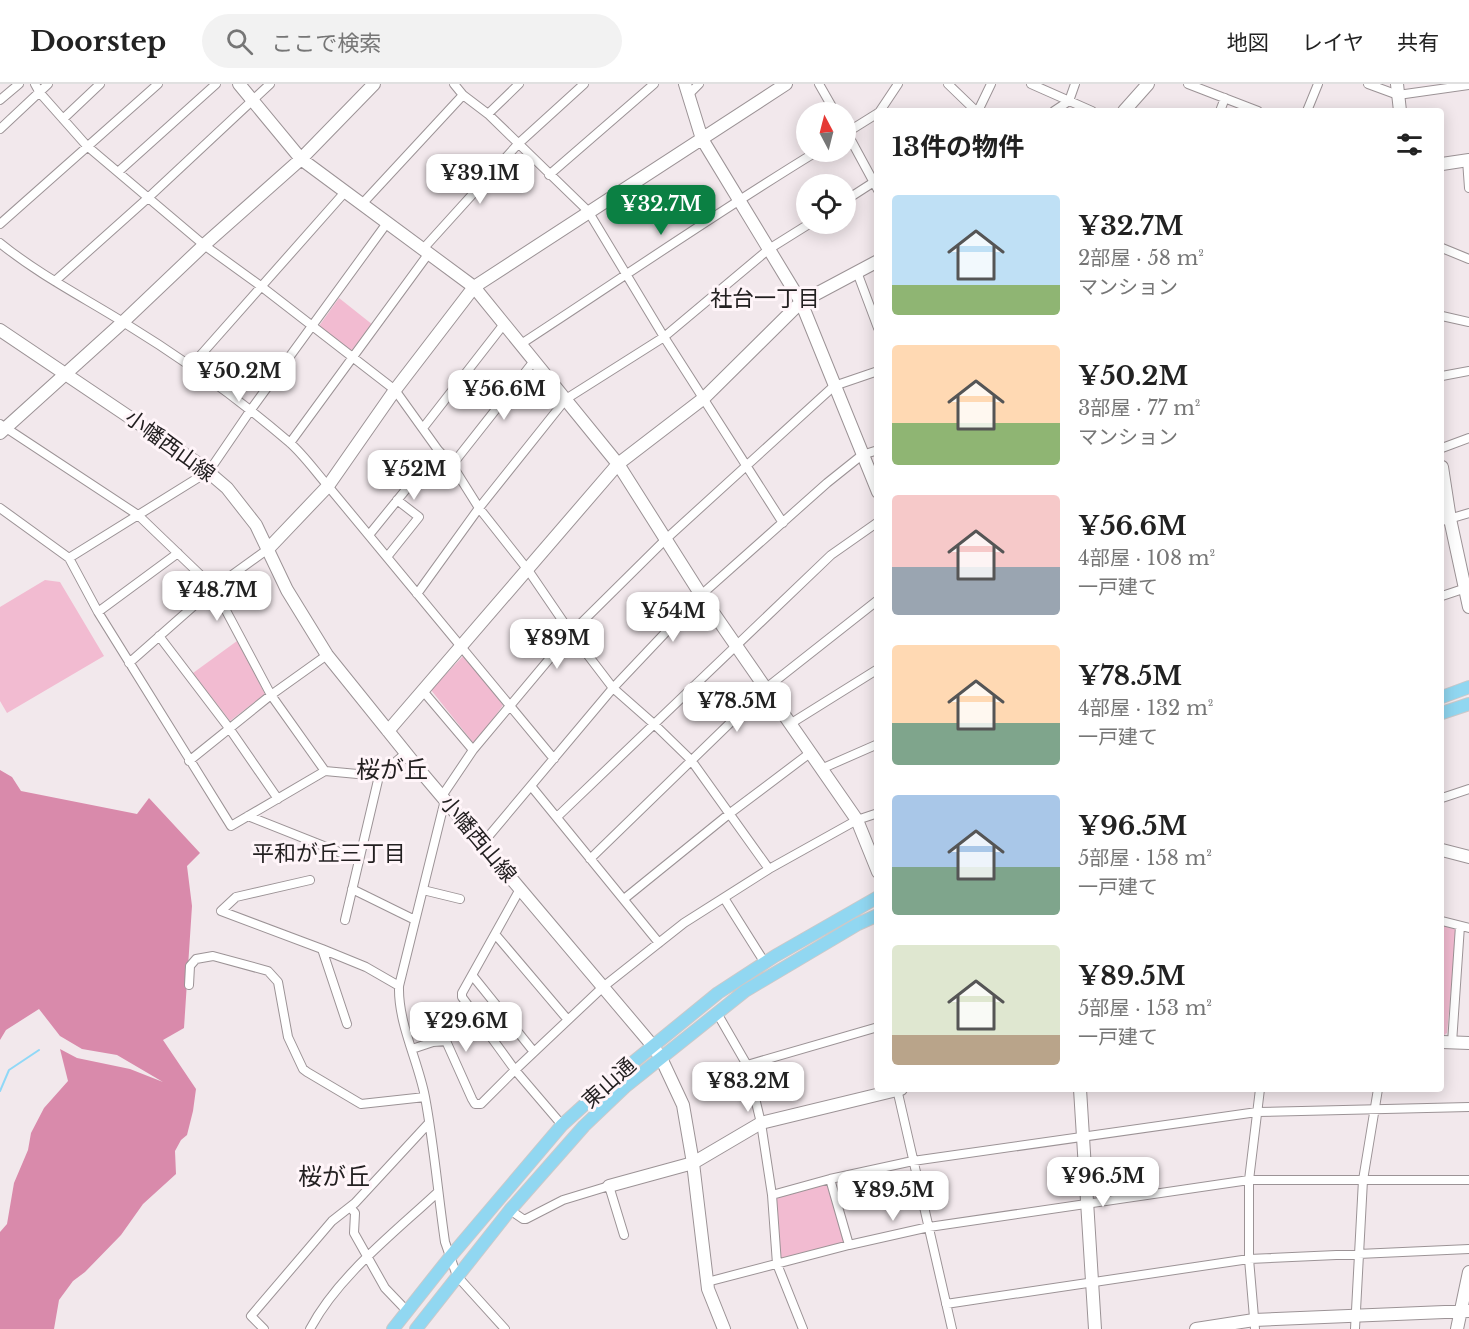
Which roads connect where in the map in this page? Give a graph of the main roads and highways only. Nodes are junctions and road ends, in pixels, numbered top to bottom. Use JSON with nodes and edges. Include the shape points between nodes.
{"nodes":[{"id":1,"x":1469,"y":687,"type":"edge"},
{"id":2,"x":1444,"y":696,"type":"edge"},
{"id":3,"x":1469,"y":704,"type":"edge"},
{"id":4,"x":1444,"y":712,"type":"edge"},
{"id":5,"x":874,"y":899,"type":"edge"},
{"id":6,"x":874,"y":917,"type":"edge"},
{"id":7,"x":393,"y":1329,"type":"edge"},
{"id":8,"x":416,"y":1329,"type":"edge"}],
"edges":[{"from":1,"to":2,"type":"main road"},
{"from":3,"to":4,"type":"main road"},
{"from":5,"to":7,"type":"main road","name":"東山通","via":[[718,993],[562,1125]]},
{"from":6,"to":8,"type":"main road","name":"東山通","via":[[755,985],[626,1086],[584,1126],[510,1210]]}]}
